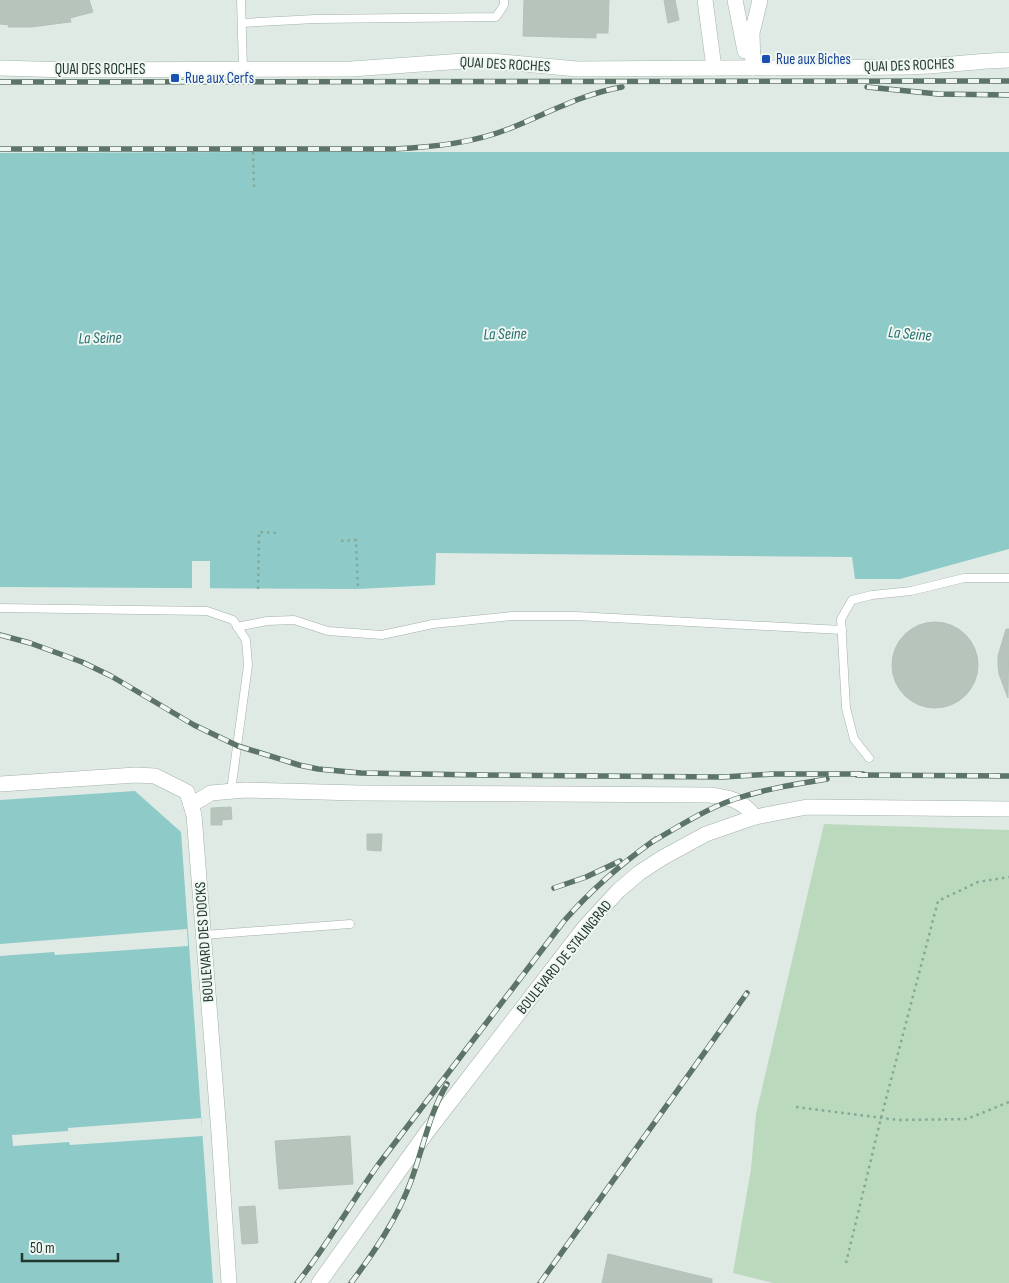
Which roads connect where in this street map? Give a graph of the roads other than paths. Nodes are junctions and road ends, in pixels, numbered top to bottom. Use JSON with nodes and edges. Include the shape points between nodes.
{"nodes":[{"id":1,"x":241,"y":0,"type":"edge"},
{"id":2,"x":504,"y":0,"type":"edge"},
{"id":3,"x":705,"y":0,"type":"edge"},
{"id":4,"x":735,"y":0,"type":"edge"},
{"id":5,"x":760,"y":0,"type":"edge"},
{"id":6,"x":242,"y":23,"type":"junction"},
{"id":7,"x":1009,"y":60,"type":"edge"},
{"id":8,"x":0,"y":68,"type":"edge"},
{"id":9,"x":714,"y":68,"type":"junction"},
{"id":10,"x":750,"y":68,"type":"junction"},
{"id":11,"x":243,"y":69,"type":"junction"},
{"id":12,"x":1009,"y":578,"type":"edge"},
{"id":13,"x":0,"y":608,"type":"edge"},
{"id":14,"x":237,"y":627,"type":"junction"},
{"id":15,"x":842,"y":630,"type":"junction"},
{"id":16,"x":869,"y":758,"type":"dead end"},
{"id":17,"x":0,"y":784,"type":"edge"},
{"id":18,"x":230,"y":791,"type":"junction"},
{"id":19,"x":191,"y":804,"type":"junction"},
{"id":20,"x":1009,"y":809,"type":"edge"},
{"id":21,"x":755,"y":817,"type":"junction"},
{"id":22,"x":350,"y":924,"type":"dead end"},
{"id":23,"x":204,"y":935,"type":"junction"},
{"id":24,"x":229,"y":1283,"type":"edge"},
{"id":25,"x":319,"y":1283,"type":"edge"}],
"edges":[{"from":1,"to":6,"type":"lane"},
{"from":2,"to":6,"type":"lane","via":[[496,17]]},
{"from":3,"to":9,"type":"street"},
{"from":4,"to":10,"type":"street"},
{"from":5,"to":10,"type":"street","via":[[752,33]]},
{"from":6,"to":11,"type":"lane"},
{"from":7,"to":10,"type":"street","name":"QUAI DES ROCHES","via":[[917,67]]},
{"from":8,"to":11,"type":"street","name":"QUAI DES ROCHES"},
{"from":9,"to":10,"type":"street","name":"QUAI DES ROCHES"},
{"from":9,"to":11,"type":"street","name":"QUAI DES ROCHES","via":[[577,69],[464,61],[365,68]]},
{"from":12,"to":15,"type":"lane","via":[[964,578],[911,591],[852,600],[841,618]]},
{"from":13,"to":14,"type":"lane","via":[[207,611],[233,620]]},
{"from":14,"to":15,"type":"lane","via":[[294,620],[328,631],[382,635],[433,624],[512,616],[576,616]]},
{"from":14,"to":18,"type":"lane","via":[[246,640],[248,665]]},
{"from":15,"to":16,"type":"lane","via":[[846,708],[854,739]]},
{"from":17,"to":19,"type":"street","via":[[155,776],[187,792]]},
{"from":18,"to":19,"type":"street","via":[[211,793]]},
{"from":18,"to":21,"type":"street","via":[[709,795],[743,803]]},
{"from":19,"to":23,"type":"street","name":"BOULEVARD DES DOCKS"},
{"from":20,"to":21,"type":"street","name":"BOULEVARD DE STALINGRAD","via":[[807,807]]},
{"from":21,"to":25,"type":"street","name":"BOULEVARD DE STALINGRAD","via":[[685,844],[639,874],[603,906],[427,1132]]},
{"from":22,"to":23,"type":"lane"},
{"from":23,"to":24,"type":"street","name":"BOULEVARD DES DOCKS"}]}
